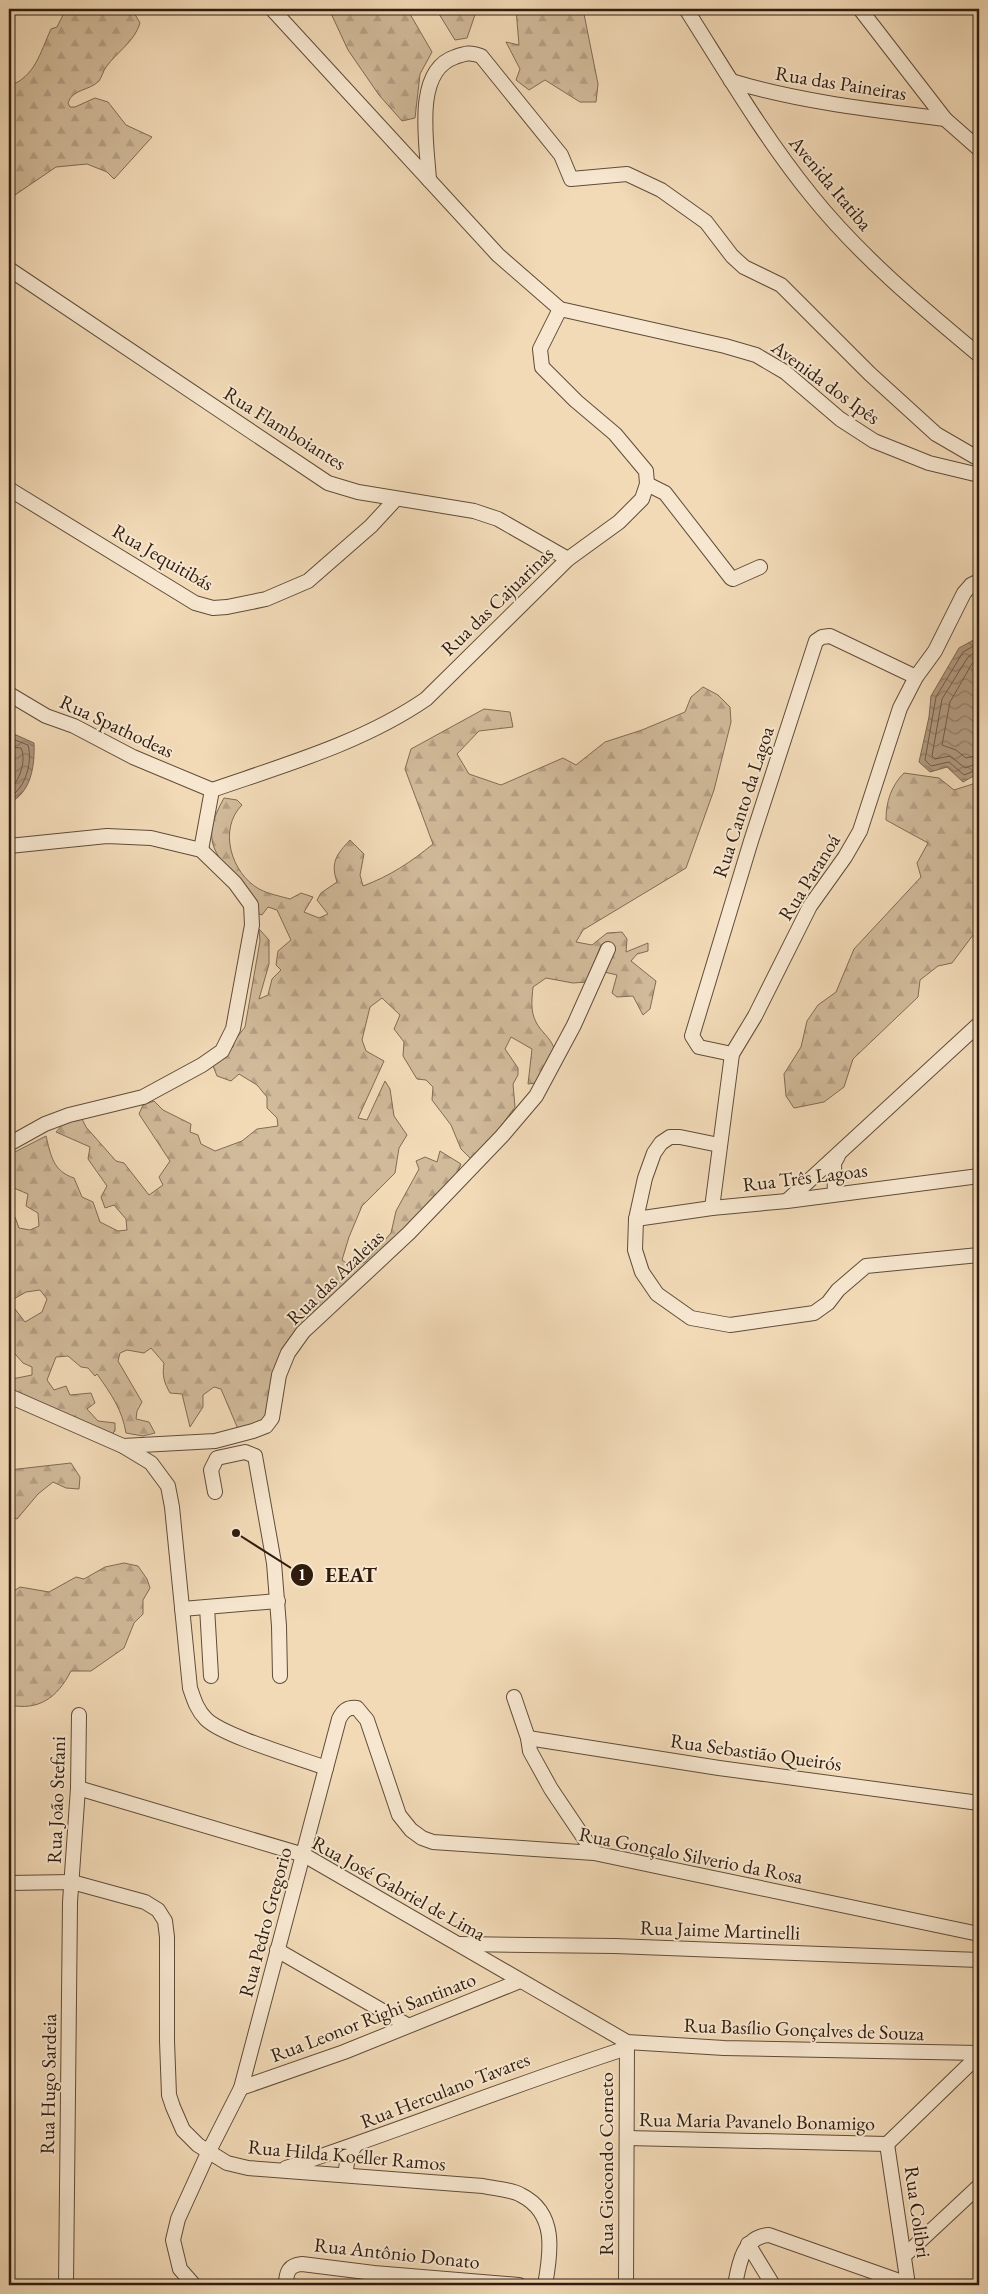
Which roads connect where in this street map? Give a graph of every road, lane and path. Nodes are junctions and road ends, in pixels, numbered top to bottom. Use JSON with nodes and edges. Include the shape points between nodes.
{"nodes":[{"id":1,"x":272,"y":9,"type":"edge"},
{"id":2,"x":686,"y":9,"type":"edge"},
{"id":3,"x":860,"y":9,"type":"edge"},
{"id":4,"x":731,"y":81,"type":"junction"},
{"id":5,"x":945,"y":119,"type":"junction"},
{"id":6,"x":979,"y":149,"type":"edge"},
{"id":7,"x":429,"y":180,"type":"junction"},
{"id":8,"x":9,"y":269,"type":"edge"},
{"id":9,"x":560,"y":309,"type":"junction"},
{"id":10,"x":979,"y":355,"type":"edge"},
{"id":11,"x":979,"y":459,"type":"edge"},
{"id":12,"x":979,"y":476,"type":"edge"},
{"id":13,"x":647,"y":484,"type":"junction"},
{"id":14,"x":9,"y":489,"type":"edge"},
{"id":15,"x":395,"y":500,"type":"junction"},
{"id":16,"x":568,"y":559,"type":"junction"},
{"id":17,"x":760,"y":566,"type":"dead end"},
{"id":18,"x":979,"y":581,"type":"edge"},
{"id":19,"x":916,"y":677,"type":"junction"},
{"id":20,"x":9,"y":694,"type":"edge"},
{"id":21,"x":212,"y":790,"type":"junction"},
{"id":22,"x":9,"y":846,"type":"edge"},
{"id":23,"x":201,"y":850,"type":"junction"},
{"id":24,"x":608,"y":949,"type":"dead end"},
{"id":25,"x":979,"y":1024,"type":"edge"},
{"id":26,"x":732,"y":1054,"type":"junction"},
{"id":27,"x":9,"y":1144,"type":"edge"},
{"id":28,"x":719,"y":1145,"type":"junction"},
{"id":29,"x":841,"y":1151,"type":"junction"},
{"id":30,"x":979,"y":1176,"type":"edge"},
{"id":31,"x":835,"y":1193,"type":"junction"},
{"id":32,"x":787,"y":1201,"type":"junction"},
{"id":33,"x":712,"y":1208,"type":"junction"},
{"id":34,"x":636,"y":1219,"type":"junction"},
{"id":35,"x":979,"y":1254,"type":"edge"},
{"id":36,"x":9,"y":1396,"type":"edge"},
{"id":37,"x":123,"y":1446,"type":"junction"},
{"id":38,"x":215,"y":1492,"type":"dead end"},
{"id":39,"x":278,"y":1601,"type":"junction"},
{"id":40,"x":207,"y":1607,"type":"junction"},
{"id":41,"x":182,"y":1609,"type":"junction"},
{"id":42,"x":211,"y":1676,"type":"dead end"},
{"id":43,"x":280,"y":1676,"type":"dead end"},
{"id":44,"x":514,"y":1697,"type":"dead end"},
{"id":45,"x":357,"y":1708,"type":"joint"},
{"id":46,"x":79,"y":1715,"type":"dead end"},
{"id":47,"x":528,"y":1738,"type":"junction"},
{"id":48,"x":326,"y":1768,"type":"junction"},
{"id":49,"x":78,"y":1788,"type":"junction"},
{"id":50,"x":979,"y":1803,"type":"edge"},
{"id":51,"x":594,"y":1853,"type":"junction"},
{"id":52,"x":304,"y":1856,"type":"junction"},
{"id":53,"x":72,"y":1882,"type":"junction"},
{"id":54,"x":9,"y":1883,"type":"edge"},
{"id":55,"x":979,"y":1934,"type":"edge"},
{"id":56,"x":458,"y":1944,"type":"junction"},
{"id":57,"x":277,"y":1950,"type":"junction"},
{"id":58,"x":979,"y":1960,"type":"edge"},
{"id":59,"x":520,"y":1981,"type":"junction"},
{"id":60,"x":406,"y":2025,"type":"junction"},
{"id":61,"x":627,"y":2045,"type":"junction"},
{"id":62,"x":979,"y":2054,"type":"edge"},
{"id":63,"x":241,"y":2088,"type":"junction"},
{"id":64,"x":627,"y":2138,"type":"junction"},
{"id":65,"x":887,"y":2144,"type":"junction"},
{"id":66,"x":355,"y":2146,"type":"junction"},
{"id":67,"x":208,"y":2153,"type":"junction"},
{"id":68,"x":279,"y":2171,"type":"junction"},
{"id":69,"x":345,"y":2175,"type":"junction"},
{"id":70,"x":979,"y":2186,"type":"edge"},
{"id":71,"x":748,"y":2244,"type":"junction"},
{"id":72,"x":904,"y":2256,"type":"junction"},
{"id":73,"x":374,"y":2279,"type":"edge"},
{"id":74,"x":66,"y":2285,"type":"edge"},
{"id":75,"x":194,"y":2285,"type":"edge"},
{"id":76,"x":286,"y":2285,"type":"edge"},
{"id":77,"x":520,"y":2285,"type":"edge"},
{"id":78,"x":545,"y":2285,"type":"edge"},
{"id":79,"x":626,"y":2285,"type":"edge"},
{"id":80,"x":735,"y":2285,"type":"edge"},
{"id":81,"x":773,"y":2285,"type":"edge"},
{"id":82,"x":908,"y":2285,"type":"edge"}],
"edges":[{"from":1,"to":7,"type":"street"},
{"from":2,"to":4,"type":"street","name":"Avenida Itatiba"},
{"from":3,"to":5,"type":"street"},
{"from":4,"to":5,"type":"street","name":"Rua das Paineiras","via":[[760,90],[878,111]]},
{"from":4,"to":10,"type":"street","name":"Avenida Itatiba","via":[[812,196],[855,244]]},
{"from":5,"to":6,"type":"street"},
{"from":7,"to":9,"type":"street","via":[[498,255]]},
{"from":7,"to":11,"type":"street","via":[[428,90],[433,74],[447,60],[470,52],[481,56],[561,155],[571,179],[627,174],[662,190],[706,222],[744,267],[781,285],[936,434]]},
{"from":8,"to":15,"type":"street","name":"Rua Flamboiantes","via":[[328,483]]},
{"from":9,"to":12,"type":"street","name":"Avenida dos Ipês","via":[[756,355],[785,372],[840,419],[874,441],[929,463]]},
{"from":9,"to":13,"type":"street","via":[[540,349],[542,366],[615,434],[646,471]]},
{"from":13,"to":16,"type":"street","name":"Rua das Cajuarinas","via":[[642,499],[618,522]]},
{"from":13,"to":17,"type":"street","via":[[665,493],[731,578],[741,578]]},
{"from":14,"to":15,"type":"street","name":"Rua Jequitibás","via":[[195,603],[213,608],[266,599],[308,581],[371,526]]},
{"from":15,"to":16,"type":"street","name":"Rua Flamboiantes","via":[[474,511],[498,519]]},
{"from":16,"to":21,"type":"street","name":"Rua das Cajuarinas","via":[[426,699],[399,717],[318,753]]},
{"from":18,"to":19,"type":"street","name":"Rua Paranoá","via":[[964,593],[935,651]]},
{"from":19,"to":26,"type":"street","name":"Rua Paranoá","via":[[900,708],[860,831],[810,906],[755,1016]]},
{"from":19,"to":26,"type":"street","name":"Rua Canto da Lagoa","via":[[830,636],[816,642],[692,1036],[699,1047]]},
{"from":20,"to":21,"type":"street","name":"Rua Spathodeas","via":[[46,716]]},
{"from":21,"to":23,"type":"street"},
{"from":22,"to":23,"type":"street","via":[[107,836],[151,838]]},
{"from":23,"to":27,"type":"street","via":[[236,883],[251,905],[252,925],[233,1029],[222,1051],[143,1097],[69,1115]]},
{"from":24,"to":37,"type":"street","name":"Rua das Azaleias","via":[[574,1025],[536,1096],[409,1233],[303,1332],[288,1353],[279,1375],[274,1412],[266,1426],[215,1441]]},
{"from":25,"to":29,"type":"street"},
{"from":26,"to":28,"type":"street","name":"Rua Paranoá"},
{"from":28,"to":33,"type":"street","name":"Rua Paranoá"},
{"from":28,"to":34,"type":"street","via":[[680,1137],[670,1137],[661,1143],[645,1178]]},
{"from":29,"to":31,"type":"street","via":[[834,1163]]},
{"from":29,"to":32,"type":"street"},
{"from":30,"to":31,"type":"street","name":"Rua Três Lagoas"},
{"from":31,"to":32,"type":"street","name":"Rua Três Lagoas"},
{"from":32,"to":33,"type":"street","name":"Rua Três Lagoas"},
{"from":33,"to":34,"type":"street","name":"Rua Três Lagoas"},
{"from":34,"to":35,"type":"street","via":[[635,1250],[642,1272],[657,1294],[691,1318],[722,1324],[814,1313],[866,1266]]},
{"from":36,"to":37,"type":"street","name":"Rua das Azaleias"},
{"from":37,"to":41,"type":"street","via":[[151,1463],[168,1486]]},
{"from":38,"to":39,"type":"street","via":[[211,1470],[217,1458],[245,1452],[255,1456]]},
{"from":39,"to":40,"type":"street"},
{"from":39,"to":43,"type":"street"},
{"from":40,"to":41,"type":"street"},
{"from":40,"to":42,"type":"street"},
{"from":41,"to":48,"type":"street","via":[[190,1688],[196,1706],[206,1718],[222,1730]]},
{"from":44,"to":47,"type":"street"},
{"from":45,"to":48,"type":"street","name":"Rua Pedro Gregorio","via":[[344,1711],[339,1720]]},
{"from":45,"to":51,"type":"street","name":"Rua Gonçalo Silverio da Rosa","via":[[367,1720],[399,1815],[422,1838],[496,1848]]},
{"from":46,"to":49,"type":"street","name":"Rua João Stefani"},
{"from":47,"to":50,"type":"street","name":"Rua Sebastião Queirós"},
{"from":47,"to":51,"type":"street","via":[[530,1752],[550,1789]]},
{"from":48,"to":52,"type":"street","name":"Rua Pedro Gregorio"},
{"from":49,"to":52,"type":"street","name":"Rua José Gabriel de Lima"},
{"from":49,"to":53,"type":"street","name":"Rua João Stefani"},
{"from":51,"to":55,"type":"street","name":"Rua Gonçalo Silverio da Rosa"},
{"from":52,"to":56,"type":"street","name":"Rua José Gabriel de Lima"},
{"from":52,"to":57,"type":"street","name":"Rua Pedro Gregorio"},
{"from":53,"to":54,"type":"street","name":"Rua João Stefani"},
{"from":53,"to":67,"type":"street","name":"Rua Hilda Koeller Ramos","via":[[145,1902],[158,1910],[165,1921],[169,2095],[183,2130]]},
{"from":53,"to":74,"type":"street","name":"Rua Hugo Sardeia"},
{"from":56,"to":58,"type":"street","name":"Rua Jaime Martinelli","via":[[625,1946]]},
{"from":56,"to":59,"type":"street","name":"Rua José Gabriel de Lima"},
{"from":57,"to":60,"type":"street"},
{"from":57,"to":63,"type":"street","name":"Rua Pedro Gregorio"},
{"from":59,"to":60,"type":"street","name":"Rua Leonor Righi Santinato"},
{"from":59,"to":61,"type":"street","name":"Rua José Gabriel de Lima"},
{"from":60,"to":63,"type":"street","name":"Rua Leonor Righi Santinato","via":[[344,2052]]},
{"from":61,"to":62,"type":"street","name":"Rua Basílio Gonçalves de Souza"},
{"from":61,"to":64,"type":"street","name":"Rua Giocondo Corneto"},
{"from":61,"to":66,"type":"street","name":"Rua Herculano Tavares"},
{"from":62,"to":65,"type":"street"},
{"from":63,"to":67,"type":"street","name":"Rua Pedro Gregorio"},
{"from":64,"to":65,"type":"street","name":"Rua Maria Pavanelo Bonamigo"},
{"from":64,"to":79,"type":"street","name":"Rua Giocondo Corneto"},
{"from":65,"to":72,"type":"street","name":"Rua Colibri"},
{"from":66,"to":68,"type":"street","name":"Rua Herculano Tavares"},
{"from":66,"to":69,"type":"street","via":[[345,2165]]},
{"from":67,"to":68,"type":"street","name":"Rua Hilda Koeller Ramos","via":[[227,2163]]},
{"from":67,"to":75,"type":"street","via":[[178,2219],[173,2240],[180,2269]]},
{"from":68,"to":69,"type":"street","name":"Rua Hilda Koeller Ramos"},
{"from":69,"to":78,"type":"street","name":"Rua Hilda Koeller Ramos","via":[[483,2186],[520,2194],[537,2205],[548,2226],[550,2253]]},
{"from":70,"to":72,"type":"street"},
{"from":71,"to":80,"type":"street","via":[[741,2256]]},
{"from":71,"to":81,"type":"street"},
{"from":71,"to":82,"type":"street","via":[[759,2236],[775,2236]]},
{"from":72,"to":82,"type":"street","name":"Rua Colibri"},
{"from":73,"to":76,"type":"street","name":"Rua Antônio Donato","via":[[302,2264],[293,2265],[288,2270]]},
{"from":73,"to":77,"type":"street","name":"Rua Antônio Donato"}]}
